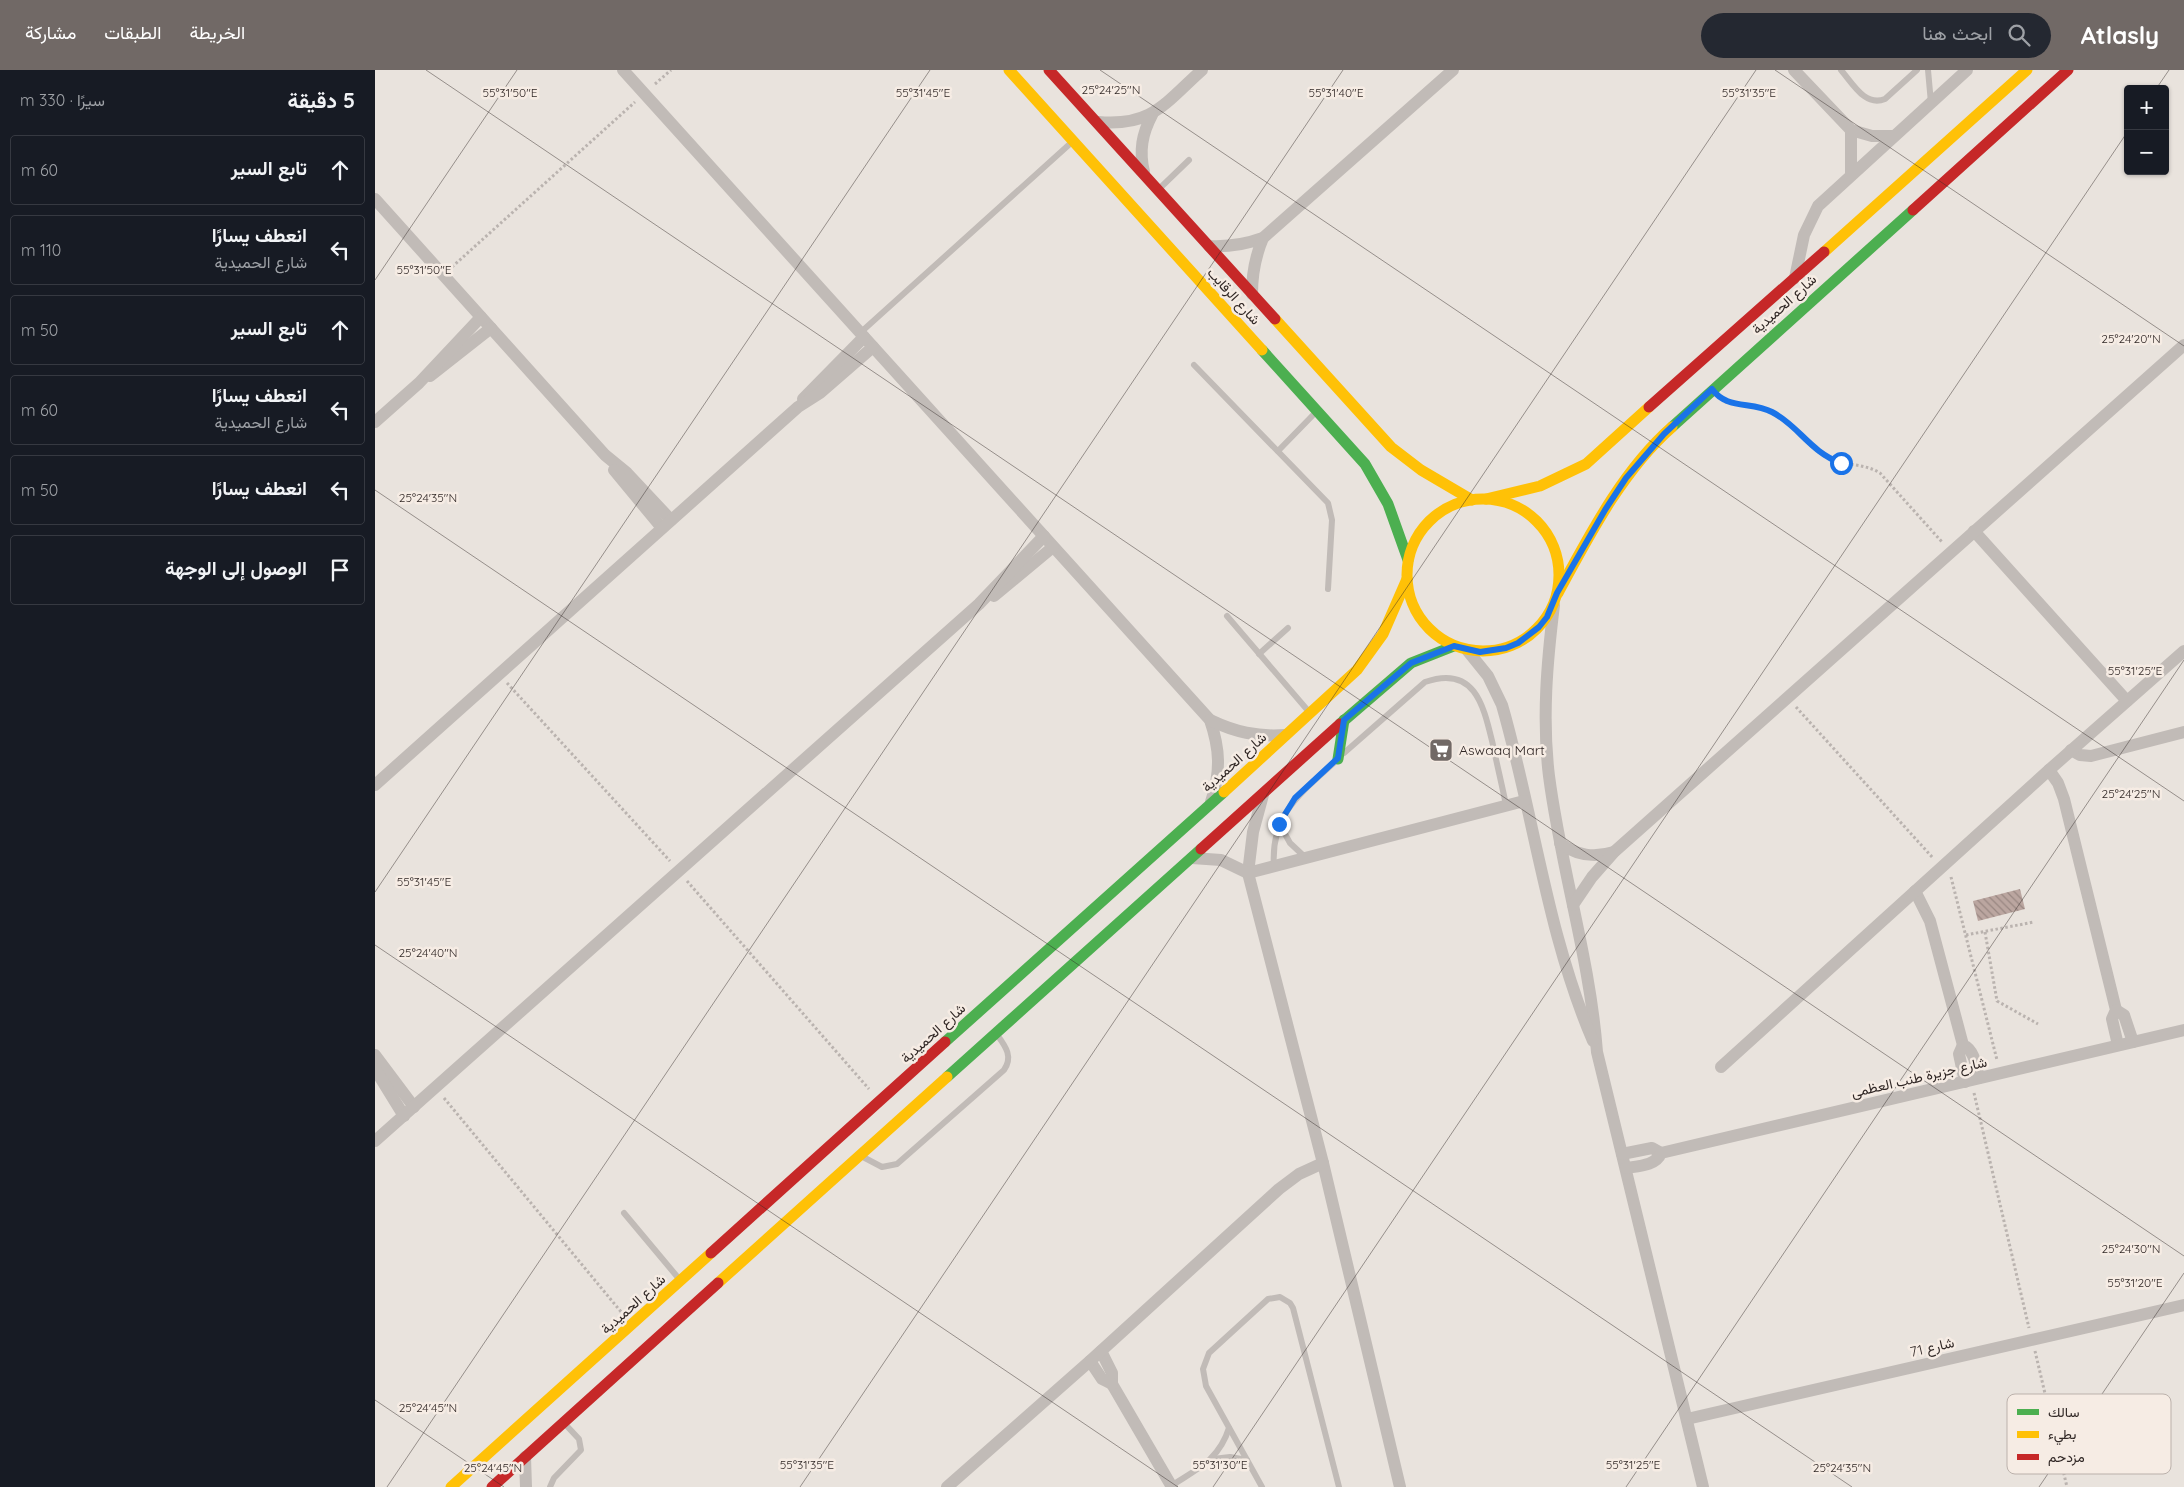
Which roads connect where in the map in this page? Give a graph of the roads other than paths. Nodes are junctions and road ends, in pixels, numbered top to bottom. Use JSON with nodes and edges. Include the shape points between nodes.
{"nodes":[{"id":1,"x":623,"y":70,"type":"edge"},
{"id":2,"x":1009,"y":70,"type":"edge"},
{"id":3,"x":1049,"y":70,"type":"edge"},
{"id":4,"x":1202,"y":70,"type":"edge"},
{"id":5,"x":1453,"y":70,"type":"edge"},
{"id":6,"x":1794,"y":70,"type":"edge"},
{"id":7,"x":1841,"y":70,"type":"edge"},
{"id":8,"x":1917,"y":70,"type":"edge"},
{"id":9,"x":1928,"y":70,"type":"edge"},
{"id":10,"x":1967,"y":70,"type":"edge"},
{"id":11,"x":2027,"y":70,"type":"edge"},
{"id":12,"x":2068,"y":70,"type":"edge"},
{"id":13,"x":1931,"y":103,"type":"junction"},
{"id":14,"x":1151,"y":115,"type":"junction"},
{"id":15,"x":1098,"y":122,"type":"junction"},
{"id":16,"x":1851,"y":130,"type":"junction"},
{"id":17,"x":1893,"y":136,"type":"junction"},
{"id":18,"x":1073,"y":141,"type":"junction"},
{"id":19,"x":1189,"y":160,"type":"dead end"},
{"id":20,"x":1144,"y":174,"type":"junction"},
{"id":21,"x":1851,"y":175,"type":"junction"},
{"id":22,"x":1158,"y":190,"type":"junction"},
{"id":23,"x":375,"y":199,"type":"edge"},
{"id":24,"x":1263,"y":238,"type":"junction"},
{"id":25,"x":1209,"y":246,"type":"junction"},
{"id":26,"x":1795,"y":279,"type":"junction"},
{"id":27,"x":1252,"y":294,"type":"junction"},
{"id":28,"x":481,"y":317,"type":"junction"},
{"id":29,"x":491,"y":328,"type":"junction"},
{"id":30,"x":862,"y":335,"type":"junction"},
{"id":31,"x":2184,"y":345,"type":"edge"},
{"id":32,"x":873,"y":348,"type":"junction"},
{"id":33,"x":1193,"y":365,"type":"dead end"},
{"id":34,"x":419,"y":383,"type":"junction"},
{"id":35,"x":797,"y":407,"type":"junction"},
{"id":36,"x":1317,"y":411,"type":"junction"},
{"id":37,"x":375,"y":422,"type":"edge"},
{"id":38,"x":1278,"y":451,"type":"junction"},
{"id":39,"x":1486,"y":499,"type":"junction"},
{"id":40,"x":1472,"y":500,"type":"junction"},
{"id":41,"x":666,"y":524,"type":"junction"},
{"id":42,"x":1974,"y":531,"type":"junction"},
{"id":43,"x":1044,"y":536,"type":"junction"},
{"id":44,"x":1053,"y":547,"type":"junction"},
{"id":45,"x":1408,"y":560,"type":"junction"},
{"id":46,"x":1407,"y":579,"type":"junction"},
{"id":47,"x":1328,"y":589,"type":"dead end"},
{"id":48,"x":1556,"y":599,"type":"junction"},
{"id":49,"x":979,"y":604,"type":"junction"},
{"id":50,"x":1227,"y":616,"type":"dead end"},
{"id":51,"x":1289,"y":628,"type":"dead end"},
{"id":52,"x":1454,"y":646,"type":"junction"},
{"id":53,"x":1467,"y":650,"type":"junction"},
{"id":54,"x":2184,"y":651,"type":"edge"},
{"id":55,"x":1259,"y":654,"type":"junction"},
{"id":56,"x":2127,"y":701,"type":"junction"},
{"id":57,"x":1311,"y":714,"type":"junction"},
{"id":58,"x":1210,"y":720,"type":"junction"},
{"id":59,"x":1344,"y":720,"type":"junction"},
{"id":60,"x":2184,"y":732,"type":"edge"},
{"id":61,"x":1285,"y":736,"type":"junction"},
{"id":62,"x":2071,"y":750,"type":"junction"},
{"id":63,"x":1338,"y":758,"type":"junction"},
{"id":64,"x":2049,"y":770,"type":"junction"},
{"id":65,"x":375,"y":785,"type":"edge"},
{"id":66,"x":1264,"y":793,"type":"junction"},
{"id":67,"x":1524,"y":800,"type":"junction"},
{"id":68,"x":1211,"y":803,"type":"junction"},
{"id":69,"x":1506,"y":805,"type":"junction"},
{"id":70,"x":1279,"y":824,"type":"junction"},
{"id":71,"x":1560,"y":843,"type":"junction"},
{"id":72,"x":1614,"y":852,"type":"junction"},
{"id":73,"x":1191,"y":858,"type":"junction"},
{"id":74,"x":1307,"y":858,"type":"junction"},
{"id":75,"x":1273,"y":867,"type":"junction"},
{"id":76,"x":1248,"y":873,"type":"junction"},
{"id":77,"x":1915,"y":891,"type":"junction"},
{"id":78,"x":1573,"y":905,"type":"junction"},
{"id":79,"x":2116,"y":1010,"type":"junction"},
{"id":80,"x":2184,"y":1030,"type":"edge"},
{"id":81,"x":996,"y":1033,"type":"junction"},
{"id":82,"x":2133,"y":1042,"type":"junction"},
{"id":83,"x":2119,"y":1045,"type":"junction"},
{"id":84,"x":1597,"y":1052,"type":"junction"},
{"id":85,"x":375,"y":1055,"type":"edge"},
{"id":86,"x":1721,"y":1067,"type":"dead end"},
{"id":87,"x":375,"y":1069,"type":"edge"},
{"id":88,"x":1971,"y":1080,"type":"junction"},
{"id":89,"x":409,"y":1111,"type":"junction"},
{"id":90,"x":375,"y":1141,"type":"edge"},
{"id":91,"x":1661,"y":1153,"type":"junction"},
{"id":92,"x":1622,"y":1154,"type":"junction"},
{"id":93,"x":860,"y":1155,"type":"junction"},
{"id":94,"x":1323,"y":1163,"type":"junction"},
{"id":95,"x":1625,"y":1168,"type":"junction"},
{"id":96,"x":623,"y":1214,"type":"dead end"},
{"id":97,"x":681,"y":1281,"type":"junction"},
{"id":98,"x":2184,"y":1305,"type":"edge"},
{"id":99,"x":1101,"y":1351,"type":"junction"},
{"id":100,"x":1090,"y":1361,"type":"junction"},
{"id":101,"x":1112,"y":1384,"type":"junction"},
{"id":102,"x":1687,"y":1419,"type":"junction"},
{"id":103,"x":563,"y":1422,"type":"junction"},
{"id":104,"x":1229,"y":1428,"type":"junction"},
{"id":105,"x":525,"y":1457,"type":"junction"},
{"id":106,"x":1213,"y":1459,"type":"junction"},
{"id":107,"x":1247,"y":1460,"type":"junction"},
{"id":108,"x":1171,"y":1486,"type":"edge"},
{"id":109,"x":451,"y":1487,"type":"edge"},
{"id":110,"x":492,"y":1487,"type":"edge"},
{"id":111,"x":526,"y":1487,"type":"edge"},
{"id":112,"x":550,"y":1487,"type":"edge"},
{"id":113,"x":947,"y":1487,"type":"edge"},
{"id":114,"x":1262,"y":1487,"type":"edge"},
{"id":115,"x":1339,"y":1487,"type":"edge"},
{"id":116,"x":1401,"y":1487,"type":"edge"},
{"id":117,"x":1703,"y":1487,"type":"edge"}],
"edges":[{"from":1,"to":30,"type":"street"},
{"from":2,"to":18,"type":"street","name":"شارع الرقايب"},
{"from":3,"to":15,"type":"street","name":"شارع الرقايب"},
{"from":4,"to":14,"type":"street"},
{"from":5,"to":24,"type":"street"},
{"from":6,"to":16,"type":"street"},
{"from":7,"to":8,"type":"lane","via":[[1866,99],[1879,101]]},
{"from":9,"to":13,"type":"lane"},
{"from":10,"to":13,"type":"street"},
{"from":11,"to":26,"type":"street","name":"شارع الحميدية"},
{"from":12,"to":48,"type":"street","name":"شارع الحميدية","via":[[1664,434],[1626,478],[1605,510]]},
{"from":13,"to":17,"type":"street"},
{"from":14,"to":15,"type":"street","via":[[1125,123]]},
{"from":14,"to":20,"type":"street","via":[[1141,144]]},
{"from":15,"to":20,"type":"street","name":"شارع الرقايب"},
{"from":16,"to":17,"type":"street","via":[[1872,136]]},
{"from":16,"to":21,"type":"street"},
{"from":17,"to":21,"type":"street"},
{"from":18,"to":30,"type":"lane"},
{"from":18,"to":36,"type":"street","name":"شارع الرقايب"},
{"from":19,"to":22,"type":"lane"},
{"from":20,"to":22,"type":"street","name":"شارع الرقايب"},
{"from":21,"to":26,"type":"street","via":[[1818,206],[1810,220]]},
{"from":22,"to":25,"type":"street","name":"شارع الرقايب"},
{"from":23,"to":28,"type":"street"},
{"from":24,"to":25,"type":"street","via":[[1227,247]]},
{"from":24,"to":27,"type":"street","via":[[1253,265]]},
{"from":25,"to":27,"type":"street","name":"شارع الرقايب"},
{"from":26,"to":39,"type":"street","name":"شارع الحميدية","via":[[1586,464],[1540,486]]},
{"from":27,"to":40,"type":"street","name":"شارع الرقايب","via":[[1391,447],[1421,470]]},
{"from":28,"to":29,"type":"street"},
{"from":28,"to":34,"type":"street"},
{"from":29,"to":34,"type":"street"},
{"from":29,"to":41,"type":"street","via":[[605,455],[627,473]]},
{"from":30,"to":32,"type":"street"},
{"from":30,"to":35,"type":"street"},
{"from":31,"to":42,"type":"street"},
{"from":32,"to":35,"type":"street","via":[[820,393]]},
{"from":32,"to":43,"type":"street"},
{"from":33,"to":38,"type":"lane"},
{"from":34,"to":37,"type":"street"},
{"from":35,"to":41,"type":"street"},
{"from":36,"to":38,"type":"lane"},
{"from":36,"to":45,"type":"street","name":"شارع الرقايب","via":[[1373,476],[1389,504]]},
{"from":38,"to":47,"type":"lane","via":[[1328,503],[1331,511]]},
{"from":39,"to":40,"type":"street"},
{"from":39,"to":48,"type":"street","via":[[1512,505],[1535,519],[1544,529],[1554,547],[1559,567]]},
{"from":40,"to":45,"type":"street","via":[[1447,508],[1426,524]]},
{"from":41,"to":65,"type":"street"},
{"from":42,"to":56,"type":"street"},
{"from":42,"to":72,"type":"street"},
{"from":43,"to":44,"type":"street"},
{"from":43,"to":49,"type":"street"},
{"from":44,"to":49,"type":"street","via":[[1002,590]]},
{"from":44,"to":58,"type":"street"},
{"from":45,"to":46,"type":"street"},
{"from":46,"to":52,"type":"street","via":[[1412,603],[1425,624]]},
{"from":46,"to":57,"type":"street","name":"شارع الحميدية","via":[[1375,651]]},
{"from":48,"to":53,"type":"street","via":[[1539,627],[1518,643],[1493,651]]},
{"from":48,"to":71,"type":"street","via":[[1545,716],[1549,776]]},
{"from":49,"to":89,"type":"street"},
{"from":50,"to":55,"type":"lane"},
{"from":51,"to":55,"type":"lane"},
{"from":52,"to":53,"type":"street"},
{"from":52,"to":59,"type":"street","via":[[1401,669]]},
{"from":53,"to":67,"type":"street","via":[[1488,676],[1502,705]]},
{"from":54,"to":56,"type":"street"},
{"from":55,"to":57,"type":"lane"},
{"from":56,"to":62,"type":"street"},
{"from":57,"to":61,"type":"street","name":"شارع الحميدية"},
{"from":58,"to":61,"type":"street","via":[[1246,735]]},
{"from":58,"to":68,"type":"street","via":[[1217,740],[1219,762]]},
{"from":59,"to":63,"type":"street"},
{"from":59,"to":66,"type":"street"},
{"from":60,"to":62,"type":"street","via":[[2091,756]]},
{"from":61,"to":68,"type":"street","name":"شارع الحميدية"},
{"from":62,"to":64,"type":"street"},
{"from":63,"to":69,"type":"lane","via":[[1418,686],[1434,678],[1452,678],[1468,685],[1484,707]]},
{"from":63,"to":70,"type":"lane","via":[[1295,798]]},
{"from":64,"to":77,"type":"street"},
{"from":64,"to":79,"type":"street","via":[[2064,799]]},
{"from":66,"to":73,"type":"street"},
{"from":66,"to":76,"type":"street","via":[[1253,832]]},
{"from":67,"to":69,"type":"street"},
{"from":67,"to":84,"type":"street","via":[[1569,977]]},
{"from":68,"to":97,"type":"street","name":"شارع الحميدية"},
{"from":69,"to":74,"type":"street"},
{"from":70,"to":74,"type":"lane","via":[[1290,843]]},
{"from":70,"to":75,"type":"lane","via":[[1274,838]]},
{"from":71,"to":72,"type":"street","via":[[1580,854]]},
{"from":71,"to":78,"type":"street"},
{"from":72,"to":78,"type":"street"},
{"from":73,"to":76,"type":"street","via":[[1221,860]]},
{"from":73,"to":81,"type":"street"},
{"from":74,"to":75,"type":"street"},
{"from":75,"to":76,"type":"street"},
{"from":76,"to":94,"type":"street"},
{"from":77,"to":86,"type":"street"},
{"from":77,"to":88,"type":"street","via":[[1930,921],[1963,1045],[1972,1053]]},
{"from":78,"to":84,"type":"street","via":[[1593,1010]]},
{"from":79,"to":82,"type":"street","via":[[2124,1015]]},
{"from":79,"to":83,"type":"street","via":[[2112,1019]]},
{"from":80,"to":82,"type":"street","name":"شارع جزيرة طنب العظمى"},
{"from":81,"to":93,"type":"street"},
{"from":81,"to":93,"type":"lane","via":[[1008,1054],[1004,1070],[897,1164],[882,1167]]},
{"from":82,"to":83,"type":"street","name":"شارع جزيرة طنب العظمى"},
{"from":83,"to":88,"type":"street","name":"شارع جزيرة طنب العظمى"},
{"from":84,"to":92,"type":"street"},
{"from":85,"to":89,"type":"street"},
{"from":87,"to":89,"type":"street"},
{"from":88,"to":91,"type":"street","name":"شارع جزيرة طنب العظمى"},
{"from":89,"to":90,"type":"street"},
{"from":91,"to":92,"type":"street","name":"شارع جزيرة طنب العظمى","via":[[1652,1148]]},
{"from":91,"to":95,"type":"street","name":"شارع جزيرة طنب العظمى","via":[[1655,1161]]},
{"from":92,"to":95,"type":"street"},
{"from":93,"to":103,"type":"street"},
{"from":94,"to":99,"type":"street","via":[[1299,1174],[1279,1189]]},
{"from":94,"to":116,"type":"street"},
{"from":95,"to":102,"type":"street"},
{"from":96,"to":97,"type":"lane"},
{"from":97,"to":109,"type":"street","name":"شارع الحميدية"},
{"from":98,"to":102,"type":"street","name":"شارع 71"},
{"from":99,"to":100,"type":"street"},
{"from":99,"to":101,"type":"street","via":[[1112,1372]]},
{"from":100,"to":101,"type":"street","via":[[1102,1379]]},
{"from":100,"to":113,"type":"street"},
{"from":101,"to":108,"type":"street"},
{"from":102,"to":117,"type":"street"},
{"from":103,"to":105,"type":"street"},
{"from":103,"to":112,"type":"lane","via":[[579,1439],[581,1450],[554,1478]]},
{"from":104,"to":106,"type":"lane"},
{"from":104,"to":107,"type":"lane"},
{"from":104,"to":115,"type":"lane","via":[[1203,1378],[1205,1360],[1215,1346],[1268,1299],[1285,1299],[1293,1308]]},
{"from":105,"to":110,"type":"street"},
{"from":105,"to":111,"type":"street"},
{"from":106,"to":107,"type":"lane"},
{"from":106,"to":108,"type":"lane"},
{"from":107,"to":114,"type":"lane"}]}
